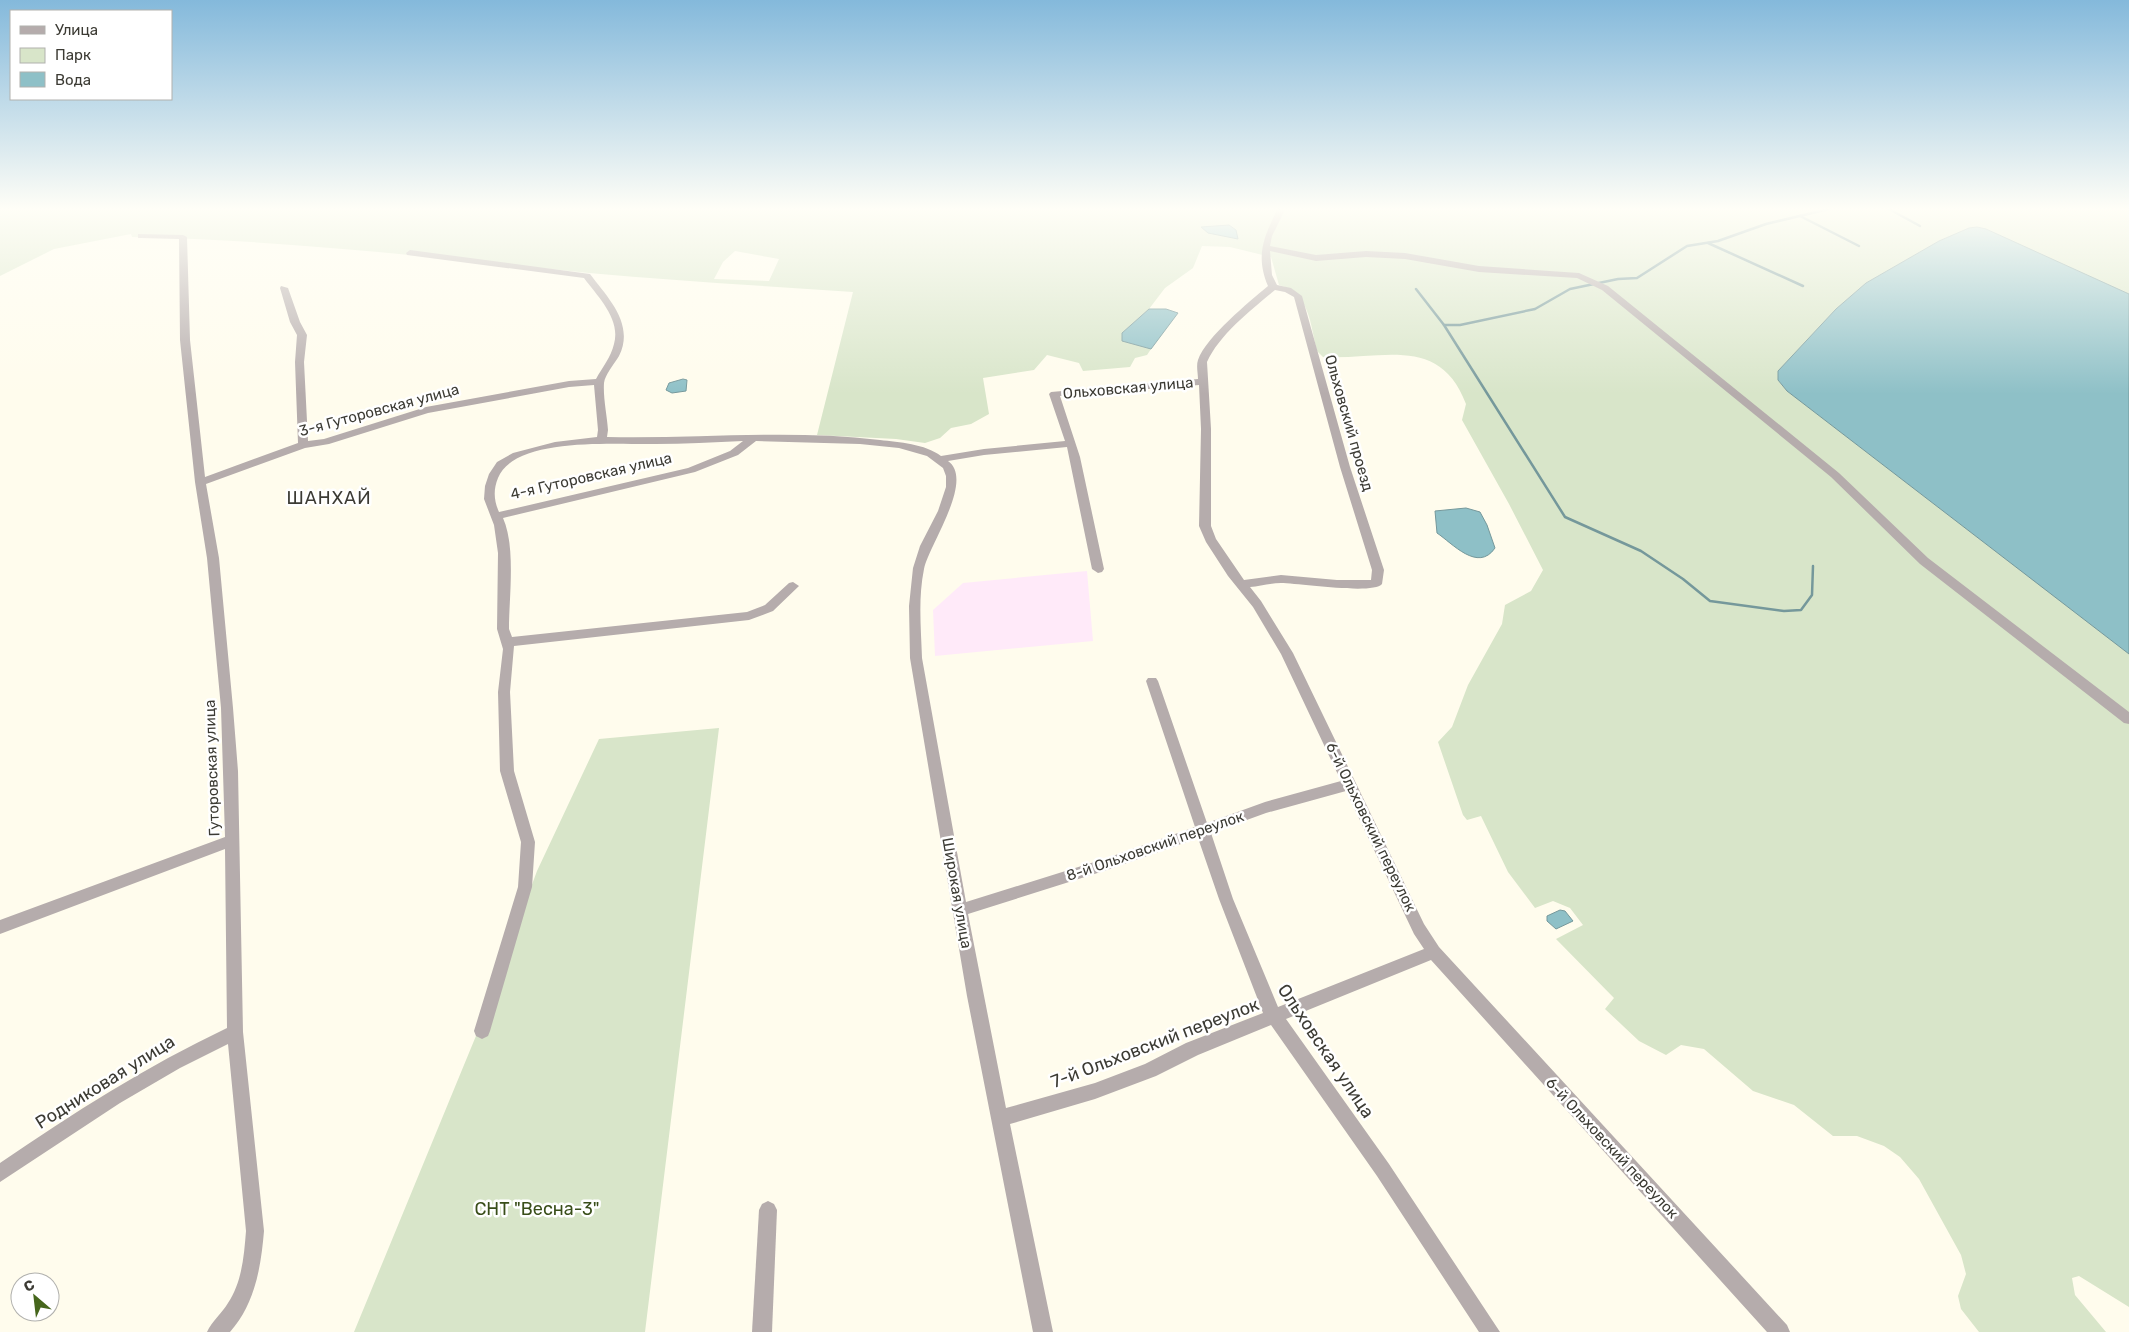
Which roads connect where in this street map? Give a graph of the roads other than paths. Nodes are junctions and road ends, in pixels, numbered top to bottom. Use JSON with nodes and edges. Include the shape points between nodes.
{"nodes":[{"id":1,"x":184,"y":270,"type":"edge"},
{"id":2,"x":542,"y":270,"type":"edge"},
{"id":3,"x":1268,"y":270,"type":"edge"},
{"id":4,"x":1496,"y":270,"type":"edge"},
{"id":5,"x":1273,"y":287,"type":"junction"},
{"id":6,"x":284,"y":288,"type":"dead end"},
{"id":7,"x":599,"y":382,"type":"junction"},
{"id":8,"x":1202,"y":382,"type":"junction"},
{"id":9,"x":755,"y":437,"type":"junction"},
{"id":10,"x":601,"y":440,"type":"junction"},
{"id":11,"x":1070,"y":444,"type":"junction"},
{"id":12,"x":303,"y":446,"type":"junction"},
{"id":13,"x":943,"y":459,"type":"junction"},
{"id":14,"x":200,"y":482,"type":"junction"},
{"id":15,"x":496,"y":516,"type":"junction"},
{"id":16,"x":1098,"y":569,"type":"dead end"},
{"id":17,"x":1241,"y":584,"type":"junction"},
{"id":18,"x":793,"y":586,"type":"dead end"},
{"id":19,"x":509,"y":642,"type":"junction"},
{"id":20,"x":1152,"y":681,"type":"dead end"},
{"id":21,"x":2129,"y":719,"type":"edge"},
{"id":22,"x":1351,"y":784,"type":"junction"},
{"id":23,"x":1203,"y":830,"type":"junction"},
{"id":24,"x":231,"y":841,"type":"junction"},
{"id":25,"x":960,"y":910,"type":"junction"},
{"id":26,"x":0,"y":927,"type":"edge"},
{"id":27,"x":1434,"y":952,"type":"junction"},
{"id":28,"x":1275,"y":1017,"type":"junction"},
{"id":29,"x":482,"y":1031,"type":"dead end"},
{"id":30,"x":236,"y":1032,"type":"junction"},
{"id":31,"x":999,"y":1119,"type":"junction"},
{"id":32,"x":0,"y":1173,"type":"edge"},
{"id":33,"x":768,"y":1210,"type":"dead end"},
{"id":34,"x":217,"y":1332,"type":"edge"},
{"id":35,"x":762,"y":1332,"type":"edge"},
{"id":36,"x":1043,"y":1332,"type":"edge"},
{"id":37,"x":1490,"y":1332,"type":"edge"},
{"id":38,"x":1780,"y":1332,"type":"edge"}],
"edges":[{"from":1,"to":14,"type":"street","name":"Гуторовская улица","via":[[185,340]]},
{"from":2,"to":7,"type":"street","via":[[587,276],[615,316],[620,338]]},
{"from":3,"to":5,"type":"street"},
{"from":4,"to":21,"type":"street","via":[[1579,276],[1605,288],[1835,475],[1924,561]]},
{"from":5,"to":8,"type":"street","name":"6-й Ольховский переулок","via":[[1245,310],[1207,351],[1202,362]]},
{"from":5,"to":17,"type":"street","name":"Ольховский проезд","via":[[1298,296],[1345,467],[1378,570],[1376,584],[1281,579]]},
{"from":6,"to":12,"type":"street","via":[[302,335],[299,348]]},
{"from":7,"to":10,"type":"street"},
{"from":7,"to":12,"type":"street","name":"3-я Гуторовская улица","via":[[450,405]]},
{"from":8,"to":11,"type":"street","name":"Ольховская улица","via":[[1054,394]]},
{"from":8,"to":17,"type":"street","name":"6-й Ольховский переулок","via":[[1206,429],[1205,526],[1210,539]]},
{"from":9,"to":10,"type":"street","via":[[642,442]]},
{"from":9,"to":13,"type":"street","via":[[896,445]]},
{"from":9,"to":15,"type":"street","name":"4-я Гуторовская улица","via":[[734,453],[691,470]]},
{"from":10,"to":15,"type":"street","via":[[585,440],[533,451],[502,462],[490,489],[490,504]]},
{"from":11,"to":13,"type":"street"},
{"from":11,"to":16,"type":"street","name":"Ольховская улица"},
{"from":12,"to":14,"type":"street","name":"3-я Гуторовская улица"},
{"from":13,"to":25,"type":"street","name":"Широкая улица","via":[[952,479],[950,495],[922,555],[916,577],[916,658]]},
{"from":14,"to":24,"type":"street","name":"Гуторовская улица","via":[[213,558],[227,708]]},
{"from":15,"to":19,"type":"street","name":"4-я Гуторовская улица","via":[[502,532],[503,629]]},
{"from":17,"to":22,"type":"street","name":"6-й Ольховский переулок","via":[[1278,636]]},
{"from":18,"to":19,"type":"street","via":[[769,608],[749,616]]},
{"from":19,"to":29,"type":"street","name":"4-я Гуторовская улица","via":[[504,692],[507,771],[529,854],[525,887]]},
{"from":20,"to":23,"type":"street","name":"Ольховская улица"},
{"from":22,"to":23,"type":"street","name":"8-й Ольховский переулок","via":[[1265,808]]},
{"from":22,"to":27,"type":"street","name":"6-й Ольховский переулок","via":[[1419,929]]},
{"from":23,"to":25,"type":"street","name":"8-й Ольховский переулок"},
{"from":23,"to":28,"type":"street","name":"Ольховская улица","via":[[1262,992]]},
{"from":24,"to":26,"type":"street"},
{"from":24,"to":30,"type":"street","name":"Гуторовская улица"},
{"from":25,"to":31,"type":"street","name":"Широкая улица"},
{"from":27,"to":28,"type":"street","name":"7-й Ольховский переулок"},
{"from":27,"to":38,"type":"street","name":"6-й Ольховский переулок"},
{"from":28,"to":31,"type":"street","name":"7-й Ольховский переулок","via":[[1095,1091]]},
{"from":28,"to":37,"type":"street","name":"Ольховская улица","via":[[1388,1178]]},
{"from":30,"to":32,"type":"street","name":"Родниковая улица","via":[[200,1048],[123,1092]]},
{"from":30,"to":34,"type":"street","name":"Гуторовская улица","via":[[255,1231],[246,1289],[238,1308]]},
{"from":31,"to":36,"type":"street","name":"Широкая улица"},
{"from":33,"to":35,"type":"street"}]}
